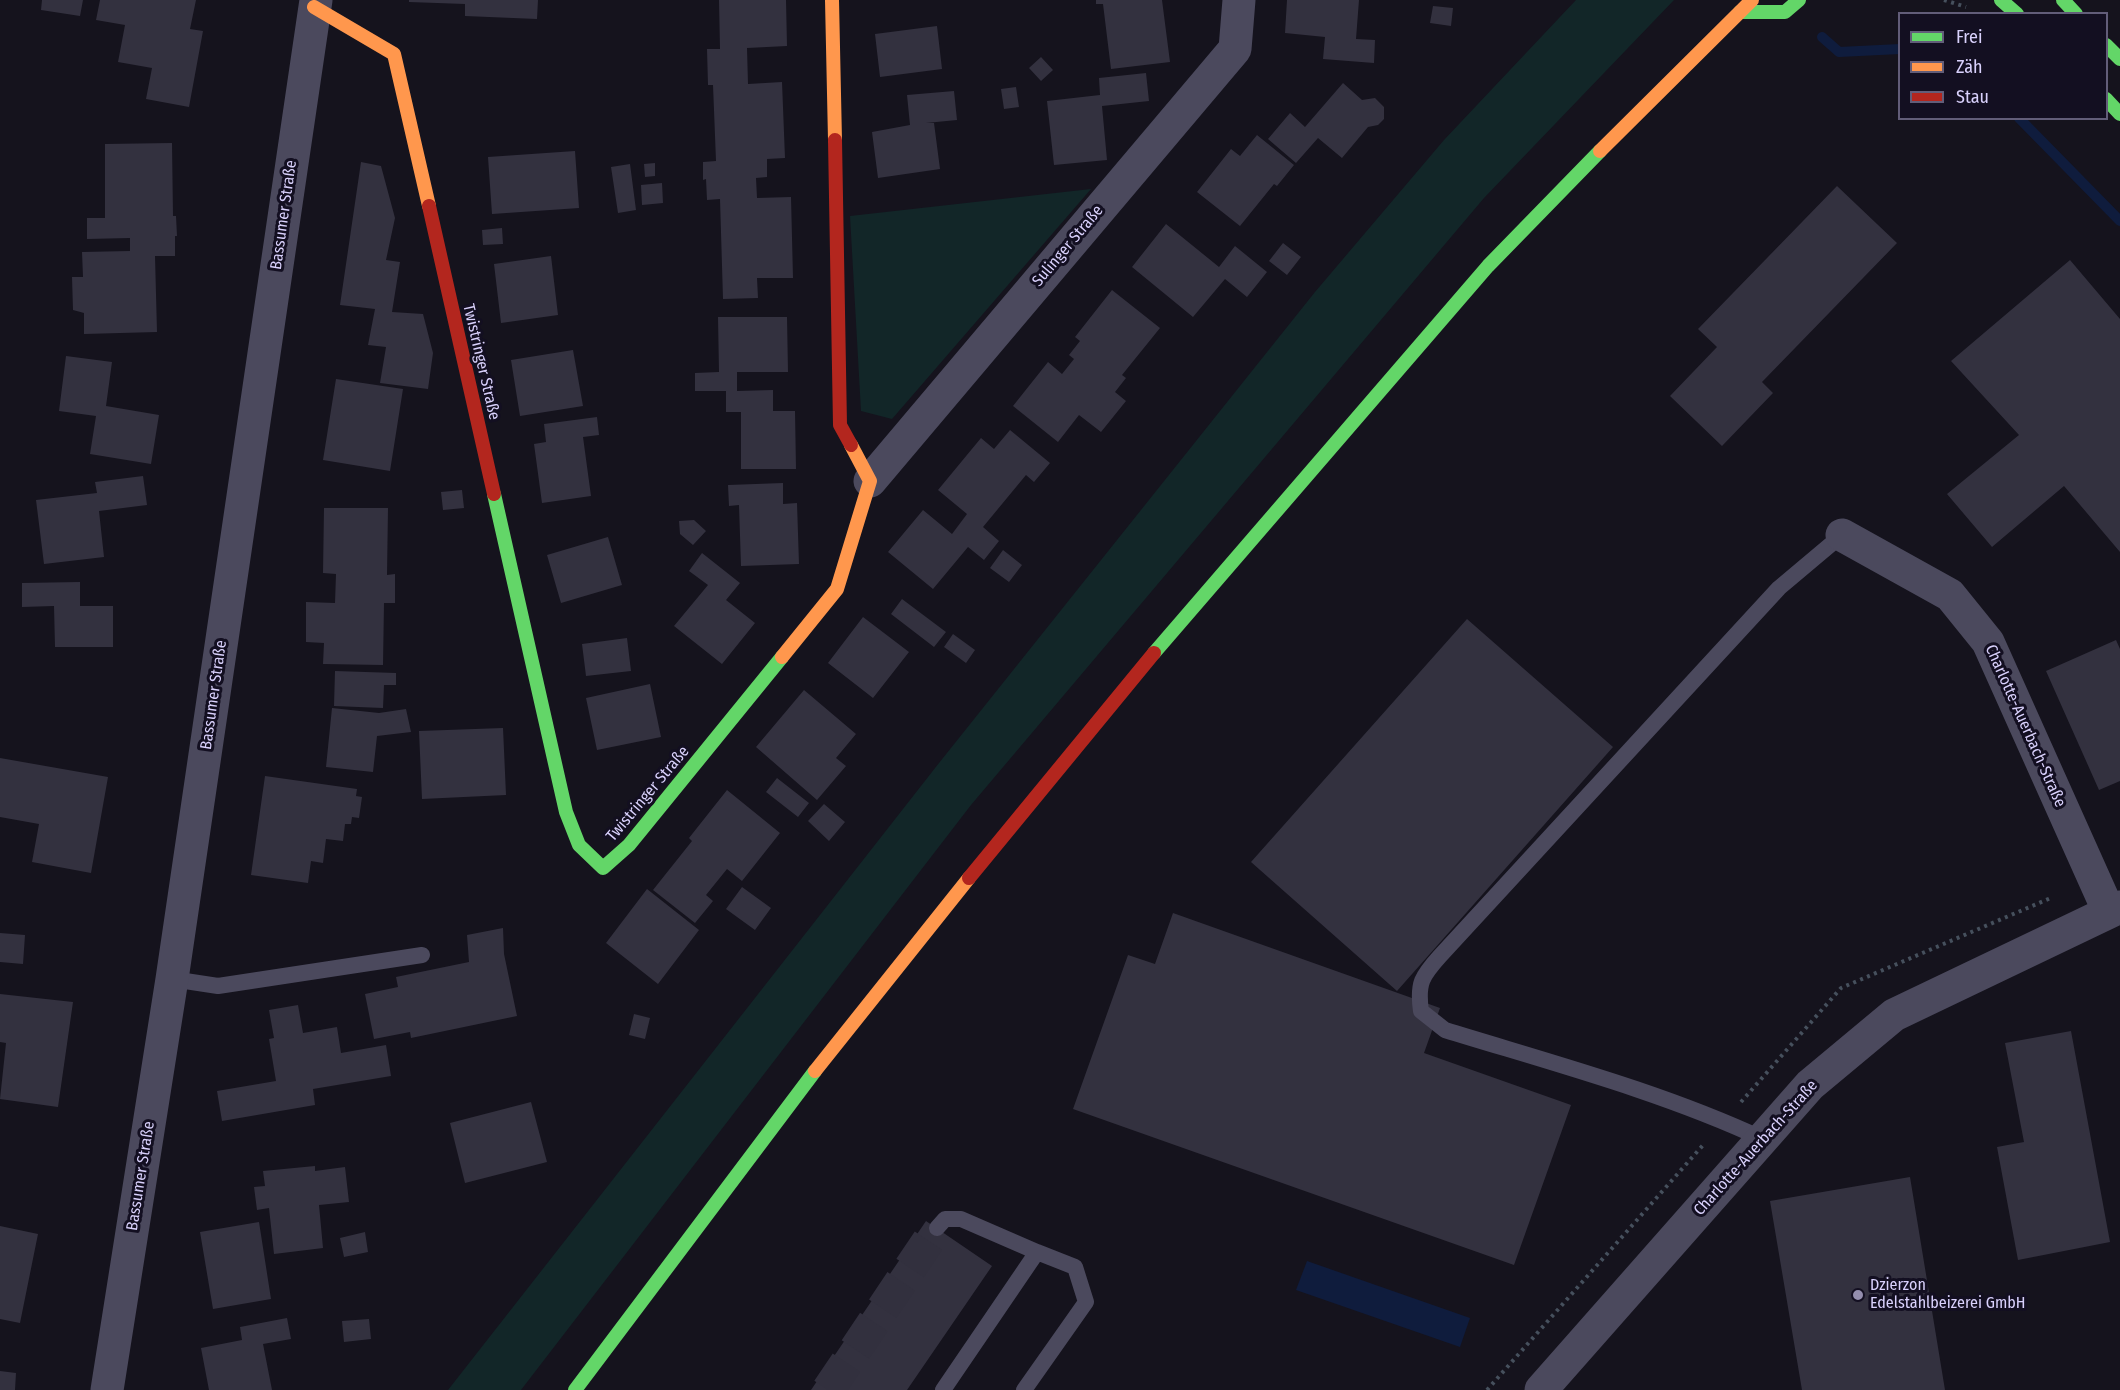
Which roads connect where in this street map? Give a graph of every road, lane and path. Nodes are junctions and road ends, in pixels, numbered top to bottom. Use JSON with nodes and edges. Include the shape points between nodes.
{"nodes":[{"id":1,"x":832,"y":0,"type":"edge"},
{"id":2,"x":1239,"y":0,"type":"edge"},
{"id":3,"x":1752,"y":0,"type":"edge"},
{"id":4,"x":1799,"y":0,"type":"edge"},
{"id":5,"x":1944,"y":0,"type":"edge"},
{"id":6,"x":2001,"y":0,"type":"edge"},
{"id":7,"x":315,"y":4,"type":"edge"},
{"id":8,"x":1970,"y":9,"type":"dead end"},
{"id":9,"x":1740,"y":12,"type":"junction"},
{"id":10,"x":2015,"y":12,"type":"edge"},
{"id":11,"x":2108,"y":47,"type":"edge"},
{"id":12,"x":2120,"y":59,"type":"edge"},
{"id":13,"x":2108,"y":101,"type":"edge"},
{"id":14,"x":2120,"y":114,"type":"edge"},
{"id":15,"x":870,"y":481,"type":"junction"},
{"id":16,"x":1842,"y":535,"type":"joint"},
{"id":17,"x":2115,"y":909,"type":"edge"},
{"id":18,"x":422,"y":955,"type":"dead end"},
{"id":19,"x":172,"y":979,"type":"junction"},
{"id":20,"x":1763,"y":1139,"type":"junction"},
{"id":21,"x":937,"y":1228,"type":"tunnel mouth"},
{"id":22,"x":1037,"y":1252,"type":"junction"},
{"id":23,"x":107,"y":1390,"type":"edge"},
{"id":24,"x":575,"y":1390,"type":"edge"},
{"id":25,"x":943,"y":1390,"type":"edge"},
{"id":26,"x":1024,"y":1390,"type":"edge"},
{"id":27,"x":1541,"y":1390,"type":"edge"}],
"edges":[{"from":1,"to":15,"type":"street","via":[[840,425]]},
{"from":2,"to":15,"type":"street","name":"Sulinger Straße","via":[[1235,49]]},
{"from":3,"to":9,"type":"street"},
{"from":4,"to":9,"type":"street","via":[[1785,12]]},
{"from":5,"to":8,"type":"path"},
{"from":6,"to":10,"type":"street"},
{"from":7,"to":15,"type":"street","name":"Twistringer Straße","via":[[394,54],[566,812],[579,845],[603,868],[629,845],[837,589]]},
{"from":7,"to":19,"type":"street","name":"Bassumer Straße"},
{"from":9,"to":24,"type":"street","via":[[1488,266],[1122,690],[864,1007]]},
{"from":11,"to":12,"type":"street"},
{"from":13,"to":14,"type":"street"},
{"from":16,"to":17,"type":"street","name":"Charlotte-Auerbach-Straße","via":[[1950,595],[1988,642]]},
{"from":16,"to":20,"type":"lane","via":[[1779,588],[1426,971],[1418,991],[1421,1011],[1445,1030],[1714,1117]]},
{"from":17,"to":20,"type":"street","name":"Charlotte-Auerbach-Straße","via":[[1894,1016],[1810,1085]]},
{"from":18,"to":19,"type":"lane","via":[[218,986]]},
{"from":19,"to":23,"type":"street","name":"Bassumer Straße"},
{"from":20,"to":27,"type":"street","name":"Charlotte-Auerbach-Straße"},
{"from":21,"to":22,"type":"lane","via":[[945,1219],[961,1219]]},
{"from":22,"to":25,"type":"lane"},
{"from":22,"to":26,"type":"lane","via":[[1075,1267],[1086,1302]]}]}
